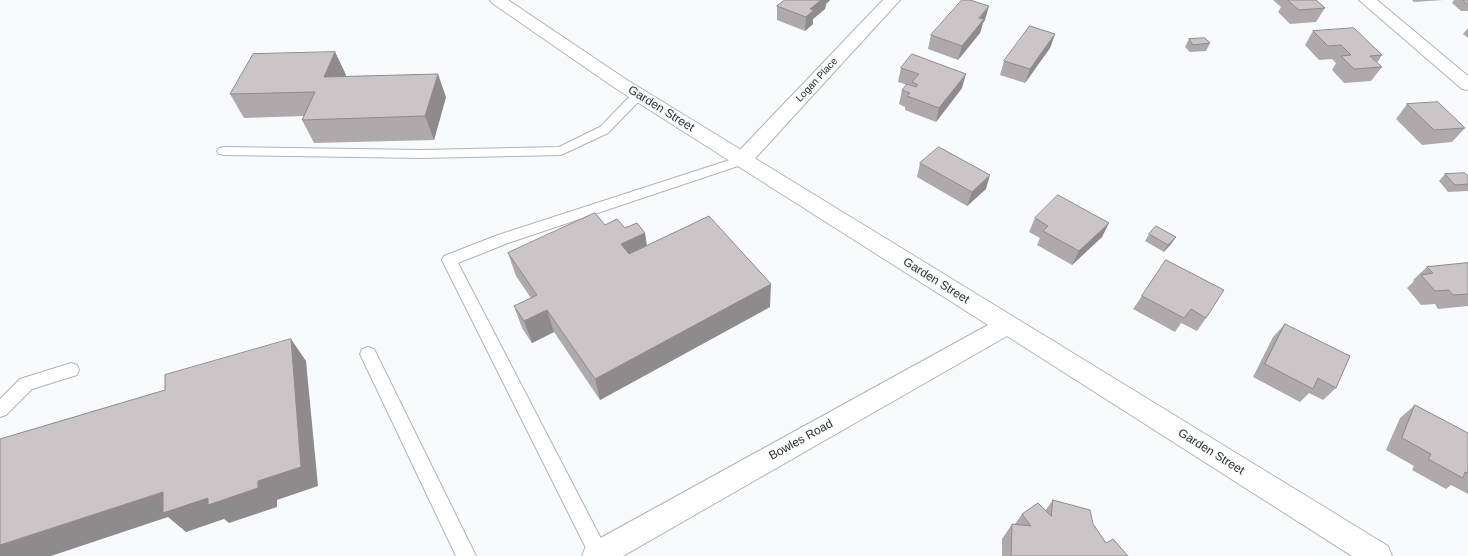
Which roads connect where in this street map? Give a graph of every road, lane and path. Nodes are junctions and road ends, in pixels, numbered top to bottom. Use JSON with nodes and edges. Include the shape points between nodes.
{"nodes":[{"id":1,"x":498,"y":0,"type":"edge"},
{"id":2,"x":892,"y":0,"type":"edge"},
{"id":3,"x":1367,"y":0,"type":"edge"},
{"id":4,"x":1468,"y":85,"type":"edge"},
{"id":5,"x":638,"y":95,"type":"junction"},
{"id":6,"x":224,"y":152,"type":"dead end"},
{"id":7,"x":742,"y":160,"type":"junction"},
{"id":8,"x":1007,"y":325,"type":"junction"},
{"id":9,"x":368,"y":354,"type":"dead end"},
{"id":10,"x":71,"y":370,"type":"dead end"},
{"id":11,"x":0,"y":410,"type":"edge"},
{"id":12,"x":609,"y":552,"type":"edge"},
{"id":13,"x":466,"y":556,"type":"edge"},
{"id":14,"x":1378,"y":556,"type":"edge"}],
"edges":[{"from":1,"to":5,"type":"street","name":"Garden Street"},
{"from":2,"to":7,"type":"street","name":"Logan Place"},
{"from":3,"to":4,"type":"street"},
{"from":5,"to":6,"type":"lane","via":[[604,130],[561,151],[422,154]]},
{"from":5,"to":7,"type":"street","name":"Garden Street"},
{"from":7,"to":8,"type":"street","name":"Garden Street"},
{"from":7,"to":12,"type":"lane","via":[[503,239],[449,260]]},
{"from":8,"to":12,"type":"street","name":"Bowles Road"},
{"from":8,"to":14,"type":"street","name":"Garden Street"},
{"from":9,"to":13,"type":"lane"},
{"from":10,"to":11,"type":"lane","via":[[26,384]]}]}
